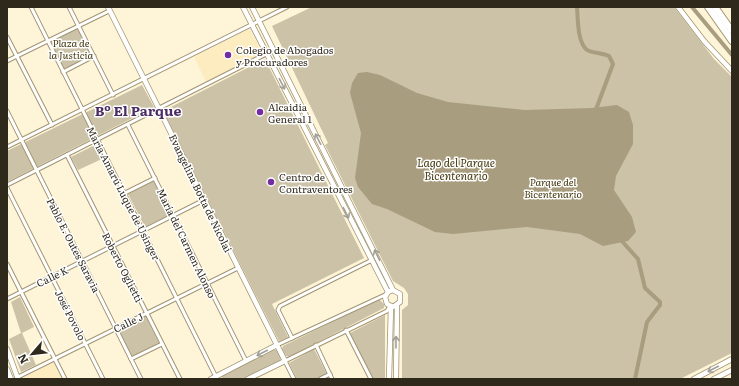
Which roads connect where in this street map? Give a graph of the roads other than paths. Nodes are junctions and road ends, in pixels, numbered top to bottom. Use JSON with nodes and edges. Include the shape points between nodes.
{"nodes":[{"id":1,"x":31,"y":7,"type":"edge"},
{"id":2,"x":69,"y":7,"type":"edge"},
{"id":3,"x":243,"y":7,"type":"edge"},
{"id":4,"x":252,"y":7,"type":"edge"},
{"id":5,"x":287,"y":7,"type":"edge"},
{"id":6,"x":678,"y":7,"type":"edge"},
{"id":7,"x":708,"y":7,"type":"edge"},
{"id":8,"x":715,"y":7,"type":"edge"},
{"id":9,"x":109,"y":9,"type":"edge"},
{"id":10,"x":258,"y":21,"type":"junction"},
{"id":11,"x":252,"y":24,"type":"junction"},
{"id":12,"x":78,"y":26,"type":"junction"},
{"id":13,"x":732,"y":31,"type":"edge"},
{"id":14,"x":7,"y":37,"type":"edge"},
{"id":15,"x":48,"y":41,"type":"junction"},
{"id":16,"x":732,"y":41,"type":"edge"},
{"id":17,"x":274,"y":50,"type":"junction"},
{"id":18,"x":266,"y":54,"type":"junction"},
{"id":19,"x":17,"y":56,"type":"junction"},
{"id":20,"x":94,"y":56,"type":"junction"},
{"id":21,"x":7,"y":61,"type":"edge"},
{"id":22,"x":732,"y":71,"type":"edge"},
{"id":23,"x":63,"y":72,"type":"junction"},
{"id":24,"x":144,"y":79,"type":"junction"},
{"id":25,"x":113,"y":95,"type":"junction"},
{"id":26,"x":160,"y":109,"type":"junction"},
{"id":27,"x":82,"y":110,"type":"junction"},
{"id":28,"x":7,"y":111,"type":"edge"},
{"id":29,"x":52,"y":125,"type":"junction"},
{"id":30,"x":128,"y":125,"type":"junction"},
{"id":31,"x":22,"y":140,"type":"junction"},
{"id":32,"x":98,"y":140,"type":"junction"},
{"id":33,"x":7,"y":147,"type":"edge"},
{"id":34,"x":67,"y":155,"type":"junction"},
{"id":35,"x":36,"y":170,"type":"junction"},
{"id":36,"x":155,"y":178,"type":"junction"},
{"id":37,"x":7,"y":186,"type":"edge"},
{"id":38,"x":125,"y":193,"type":"junction"},
{"id":39,"x":204,"y":200,"type":"junction"},
{"id":40,"x":174,"y":216,"type":"junction"},
{"id":41,"x":143,"y":231,"type":"junction"},
{"id":42,"x":112,"y":246,"type":"junction"},
{"id":43,"x":82,"y":261,"type":"junction"},
{"id":44,"x":370,"y":261,"type":"junction"},
{"id":45,"x":7,"y":264,"type":"edge"},
{"id":46,"x":238,"y":268,"type":"junction"},
{"id":47,"x":52,"y":276,"type":"junction"},
{"id":48,"x":207,"y":283,"type":"junction"},
{"id":49,"x":394,"y":290,"type":"junction"},
{"id":50,"x":21,"y":292,"type":"junction"},
{"id":51,"x":387,"y":293,"type":"junction"},
{"id":52,"x":7,"y":298,"type":"edge"},
{"id":53,"x":176,"y":298,"type":"junction"},
{"id":54,"x":392,"y":306,"type":"junction"},
{"id":55,"x":146,"y":313,"type":"junction"},
{"id":56,"x":116,"y":328,"type":"junction"},
{"id":57,"x":346,"y":330,"type":"junction"},
{"id":58,"x":292,"y":338,"type":"junction"},
{"id":59,"x":86,"y":344,"type":"junction"},
{"id":60,"x":162,"y":344,"type":"junction"},
{"id":61,"x":277,"y":345,"type":"junction"},
{"id":62,"x":316,"y":345,"type":"junction"},
{"id":63,"x":7,"y":349,"type":"edge"},
{"id":64,"x":55,"y":359,"type":"junction"},
{"id":65,"x":132,"y":359,"type":"junction"},
{"id":66,"x":732,"y":359,"type":"edge"},
{"id":67,"x":285,"y":360,"type":"junction"},
{"id":68,"x":246,"y":361,"type":"junction"},
{"id":69,"x":7,"y":369,"type":"edge"},
{"id":70,"x":732,"y":370,"type":"edge"},
{"id":71,"x":330,"y":374,"type":"junction"},
{"id":72,"x":18,"y":378,"type":"edge"},
{"id":73,"x":215,"y":378,"type":"edge"},
{"id":74,"x":254,"y":378,"type":"edge"},
{"id":75,"x":11,"y":379,"type":"edge"},
{"id":76,"x":65,"y":379,"type":"edge"},
{"id":77,"x":103,"y":379,"type":"edge"},
{"id":78,"x":141,"y":379,"type":"edge"},
{"id":79,"x":180,"y":379,"type":"edge"},
{"id":80,"x":248,"y":379,"type":"edge"},
{"id":81,"x":294,"y":379,"type":"edge"},
{"id":82,"x":320,"y":379,"type":"edge"},
{"id":83,"x":332,"y":379,"type":"edge"},
{"id":84,"x":371,"y":379,"type":"edge"},
{"id":85,"x":389,"y":379,"type":"edge"},
{"id":86,"x":396,"y":379,"type":"edge"},
{"id":87,"x":694,"y":379,"type":"edge"},
{"id":88,"x":714,"y":379,"type":"edge"}],
"edges":[{"from":1,"to":15,"type":"street","name":"María Amarú Luque de Usinger"},
{"from":2,"to":12,"type":"street"},
{"from":3,"to":11,"type":"street"},
{"from":4,"to":10,"type":"street"},
{"from":5,"to":10,"type":"street"},
{"from":6,"to":22,"type":"street","via":[[704,41]]},
{"from":7,"to":16,"type":"highway"},
{"from":8,"to":13,"type":"highway"},
{"from":9,"to":12,"type":"street"},
{"from":9,"to":24,"type":"street","name":"Evangelina Botta de Nicolai"},
{"from":10,"to":11,"type":"street"},
{"from":10,"to":17,"type":"street"},
{"from":11,"to":18,"type":"street"},
{"from":11,"to":24,"type":"street"},
{"from":12,"to":15,"type":"street"},
{"from":12,"to":20,"type":"street"},
{"from":14,"to":19,"type":"street"},
{"from":15,"to":19,"type":"street"},
{"from":15,"to":23,"type":"street","name":"María Amarú Luque de Usinger"},
{"from":17,"to":18,"type":"street"},
{"from":49,"to":17,"type":"street","one_way":true},
{"from":18,"to":26,"type":"street"},
{"from":18,"to":44,"type":"street","one_way":true},
{"from":19,"to":21,"type":"street"},
{"from":19,"to":29,"type":"street"},
{"from":20,"to":23,"type":"street"},
{"from":20,"to":25,"type":"street"},
{"from":23,"to":27,"type":"street","name":"María Amarú Luque de Usinger"},
{"from":24,"to":25,"type":"street"},
{"from":24,"to":26,"type":"street","name":"Evangelina Botta de Nicolai"},
{"from":25,"to":27,"type":"street"},
{"from":26,"to":30,"type":"street"},
{"from":26,"to":39,"type":"street","name":"Evangelina Botta de Nicolai"},
{"from":27,"to":29,"type":"street"},
{"from":27,"to":32,"type":"street","name":"María Amarú Luque de Usinger"},
{"from":28,"to":31,"type":"street","name":"Pablo E. Outes Saravia"},
{"from":29,"to":31,"type":"street"},
{"from":30,"to":32,"type":"street"},
{"from":30,"to":36,"type":"street","name":"María del Carmen Alonso"},
{"from":31,"to":33,"type":"street"},
{"from":31,"to":35,"type":"street","name":"Pablo E. Outes Saravia"},
{"from":32,"to":34,"type":"street"},
{"from":32,"to":38,"type":"street","name":"María Amarú Luque de Usinger"},
{"from":34,"to":35,"type":"street"},
{"from":34,"to":42,"type":"street","name":"Roberto Oglietti"},
{"from":35,"to":37,"type":"street"},
{"from":35,"to":43,"type":"street","name":"Pablo E. Outes Saravia"},
{"from":36,"to":38,"type":"street"},
{"from":36,"to":40,"type":"street","name":"María del Carmen Alonso"},
{"from":37,"to":47,"type":"street","name":"José Povolo"},
{"from":38,"to":41,"type":"street","name":"María Amarú Luque de Usinger"},
{"from":39,"to":40,"type":"street","name":"Calle K"},
{"from":39,"to":46,"type":"street","name":"Evangelina Botta de Nicolai"},
{"from":40,"to":41,"type":"street","name":"Calle K"},
{"from":40,"to":48,"type":"street","name":"María del Carmen Alonso"},
{"from":41,"to":42,"type":"street","name":"Calle K"},
{"from":41,"to":53,"type":"street","name":"María Amarú Luque de Usinger"},
{"from":42,"to":43,"type":"street","name":"Calle K"},
{"from":42,"to":55,"type":"street","name":"Roberto Oglietti"},
{"from":43,"to":47,"type":"street","name":"Calle K"},
{"from":43,"to":56,"type":"street","name":"Pablo E. Outes Saravia"},
{"from":44,"to":51,"type":"street"},
{"from":44,"to":58,"type":"street","via":[[280,306],[278,310]]},
{"from":45,"to":50,"type":"street"},
{"from":46,"to":48,"type":"street","name":"Calle J"},
{"from":46,"to":61,"type":"street","name":"Evangelina Botta de Nicolai"},
{"from":47,"to":50,"type":"street","name":"Calle K"},
{"from":47,"to":59,"type":"street","name":"José Povolo"},
{"from":48,"to":53,"type":"street","name":"Calle J"},
{"from":48,"to":68,"type":"street","name":"María del Carmen Alonso"},
{"from":49,"to":51,"type":"street"},
{"from":49,"to":54,"type":"street","via":[[401,297],[400,302]]},
{"from":50,"to":52,"type":"street","name":"Calle K"},
{"from":50,"to":64,"type":"street"},
{"from":51,"to":54,"type":"street","via":[[385,300]]},
{"from":51,"to":58,"type":"street"},
{"from":53,"to":55,"type":"street","name":"Calle J"},
{"from":53,"to":73,"type":"street","name":"María Amarú Luque de Usinger"},
{"from":54,"to":57,"type":"street"},
{"from":54,"to":85,"type":"street"},
{"from":86,"to":54,"type":"street","one_way":true},
{"from":55,"to":56,"type":"street","name":"Calle J"},
{"from":55,"to":60,"type":"street","name":"Roberto Oglietti"},
{"from":56,"to":59,"type":"street","name":"Calle J"},
{"from":56,"to":65,"type":"street","name":"Pablo E. Outes Saravia"},
{"from":57,"to":62,"type":"street"},
{"from":57,"to":84,"type":"street"},
{"from":58,"to":61,"type":"street"},
{"from":59,"to":64,"type":"street","name":"Calle J"},
{"from":59,"to":77,"type":"street","name":"José Povolo"},
{"from":60,"to":65,"type":"street"},
{"from":60,"to":79,"type":"street","name":"Roberto Oglietti"},
{"from":61,"to":67,"type":"street","name":"Evangelina Botta de Nicolai"},
{"from":61,"to":68,"type":"street","one_way":true},
{"from":62,"to":67,"type":"street"},
{"from":62,"to":71,"type":"street"},
{"from":63,"to":72,"type":"street"},
{"from":64,"to":72,"type":"street","name":"Calle J"},
{"from":64,"to":76,"type":"street"},
{"from":65,"to":78,"type":"street","name":"Pablo E. Outes Saravia"},
{"from":66,"to":87,"type":"street","one_way":true},
{"from":67,"to":74,"type":"street"},
{"from":67,"to":81,"type":"street","name":"Evangelina Botta de Nicolai"},
{"from":68,"to":73,"type":"street"},
{"from":69,"to":75,"type":"street"},
{"from":70,"to":88,"type":"street"},
{"from":71,"to":82,"type":"street"},
{"from":71,"to":83,"type":"street"},
{"from":74,"to":80,"type":"street"}]}
